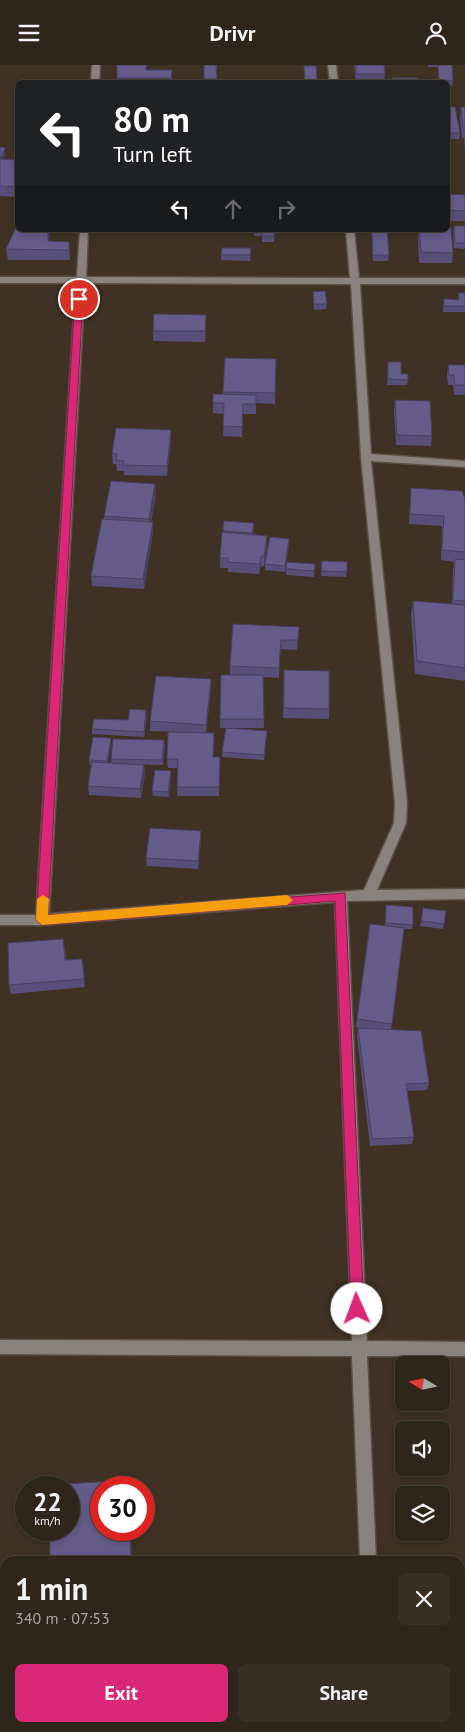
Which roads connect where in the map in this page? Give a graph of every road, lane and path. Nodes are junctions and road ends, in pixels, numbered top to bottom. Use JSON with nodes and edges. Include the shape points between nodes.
{"nodes":[{"id":1,"x":96,"y":65,"type":"edge"},
{"id":2,"x":332,"y":65,"type":"edge"},
{"id":3,"x":95,"y":80,"type":"edge"},
{"id":4,"x":334,"y":80,"type":"edge"},
{"id":5,"x":84,"y":232,"type":"edge"},
{"id":6,"x":350,"y":232,"type":"edge"},
{"id":7,"x":0,"y":280,"type":"edge"},
{"id":8,"x":80,"y":280,"type":"junction"},
{"id":9,"x":355,"y":281,"type":"junction"},
{"id":10,"x":465,"y":281,"type":"edge"},
{"id":11,"x":366,"y":457,"type":"junction"},
{"id":12,"x":465,"y":464,"type":"edge"},
{"id":13,"x":368,"y":894,"type":"junction"},
{"id":14,"x":465,"y":894,"type":"edge"},
{"id":15,"x":341,"y":896,"type":"junction"},
{"id":16,"x":0,"y":920,"type":"edge"},
{"id":17,"x":42,"y":920,"type":"junction"},
{"id":18,"x":0,"y":1347,"type":"edge"},
{"id":19,"x":359,"y":1348,"type":"junction"},
{"id":20,"x":465,"y":1349,"type":"edge"},
{"id":21,"x":368,"y":1556,"type":"edge"}],
"edges":[{"from":1,"to":3,"type":"street"},
{"from":2,"to":4,"type":"street"},
{"from":5,"to":8,"type":"street"},
{"from":6,"to":9,"type":"street"},
{"from":7,"to":8,"type":"street"},
{"from":8,"to":9,"type":"street"},
{"from":8,"to":17,"type":"street"},
{"from":9,"to":10,"type":"street"},
{"from":9,"to":11,"type":"street"},
{"from":11,"to":12,"type":"street"},
{"from":11,"to":13,"type":"street","via":[[401,803],[400,823]]},
{"from":13,"to":14,"type":"street"},
{"from":13,"to":15,"type":"street"},
{"from":15,"to":17,"type":"street"},
{"from":15,"to":19,"type":"street"},
{"from":16,"to":17,"type":"street"},
{"from":18,"to":19,"type":"street"},
{"from":19,"to":20,"type":"street"},
{"from":19,"to":21,"type":"street"}]}
